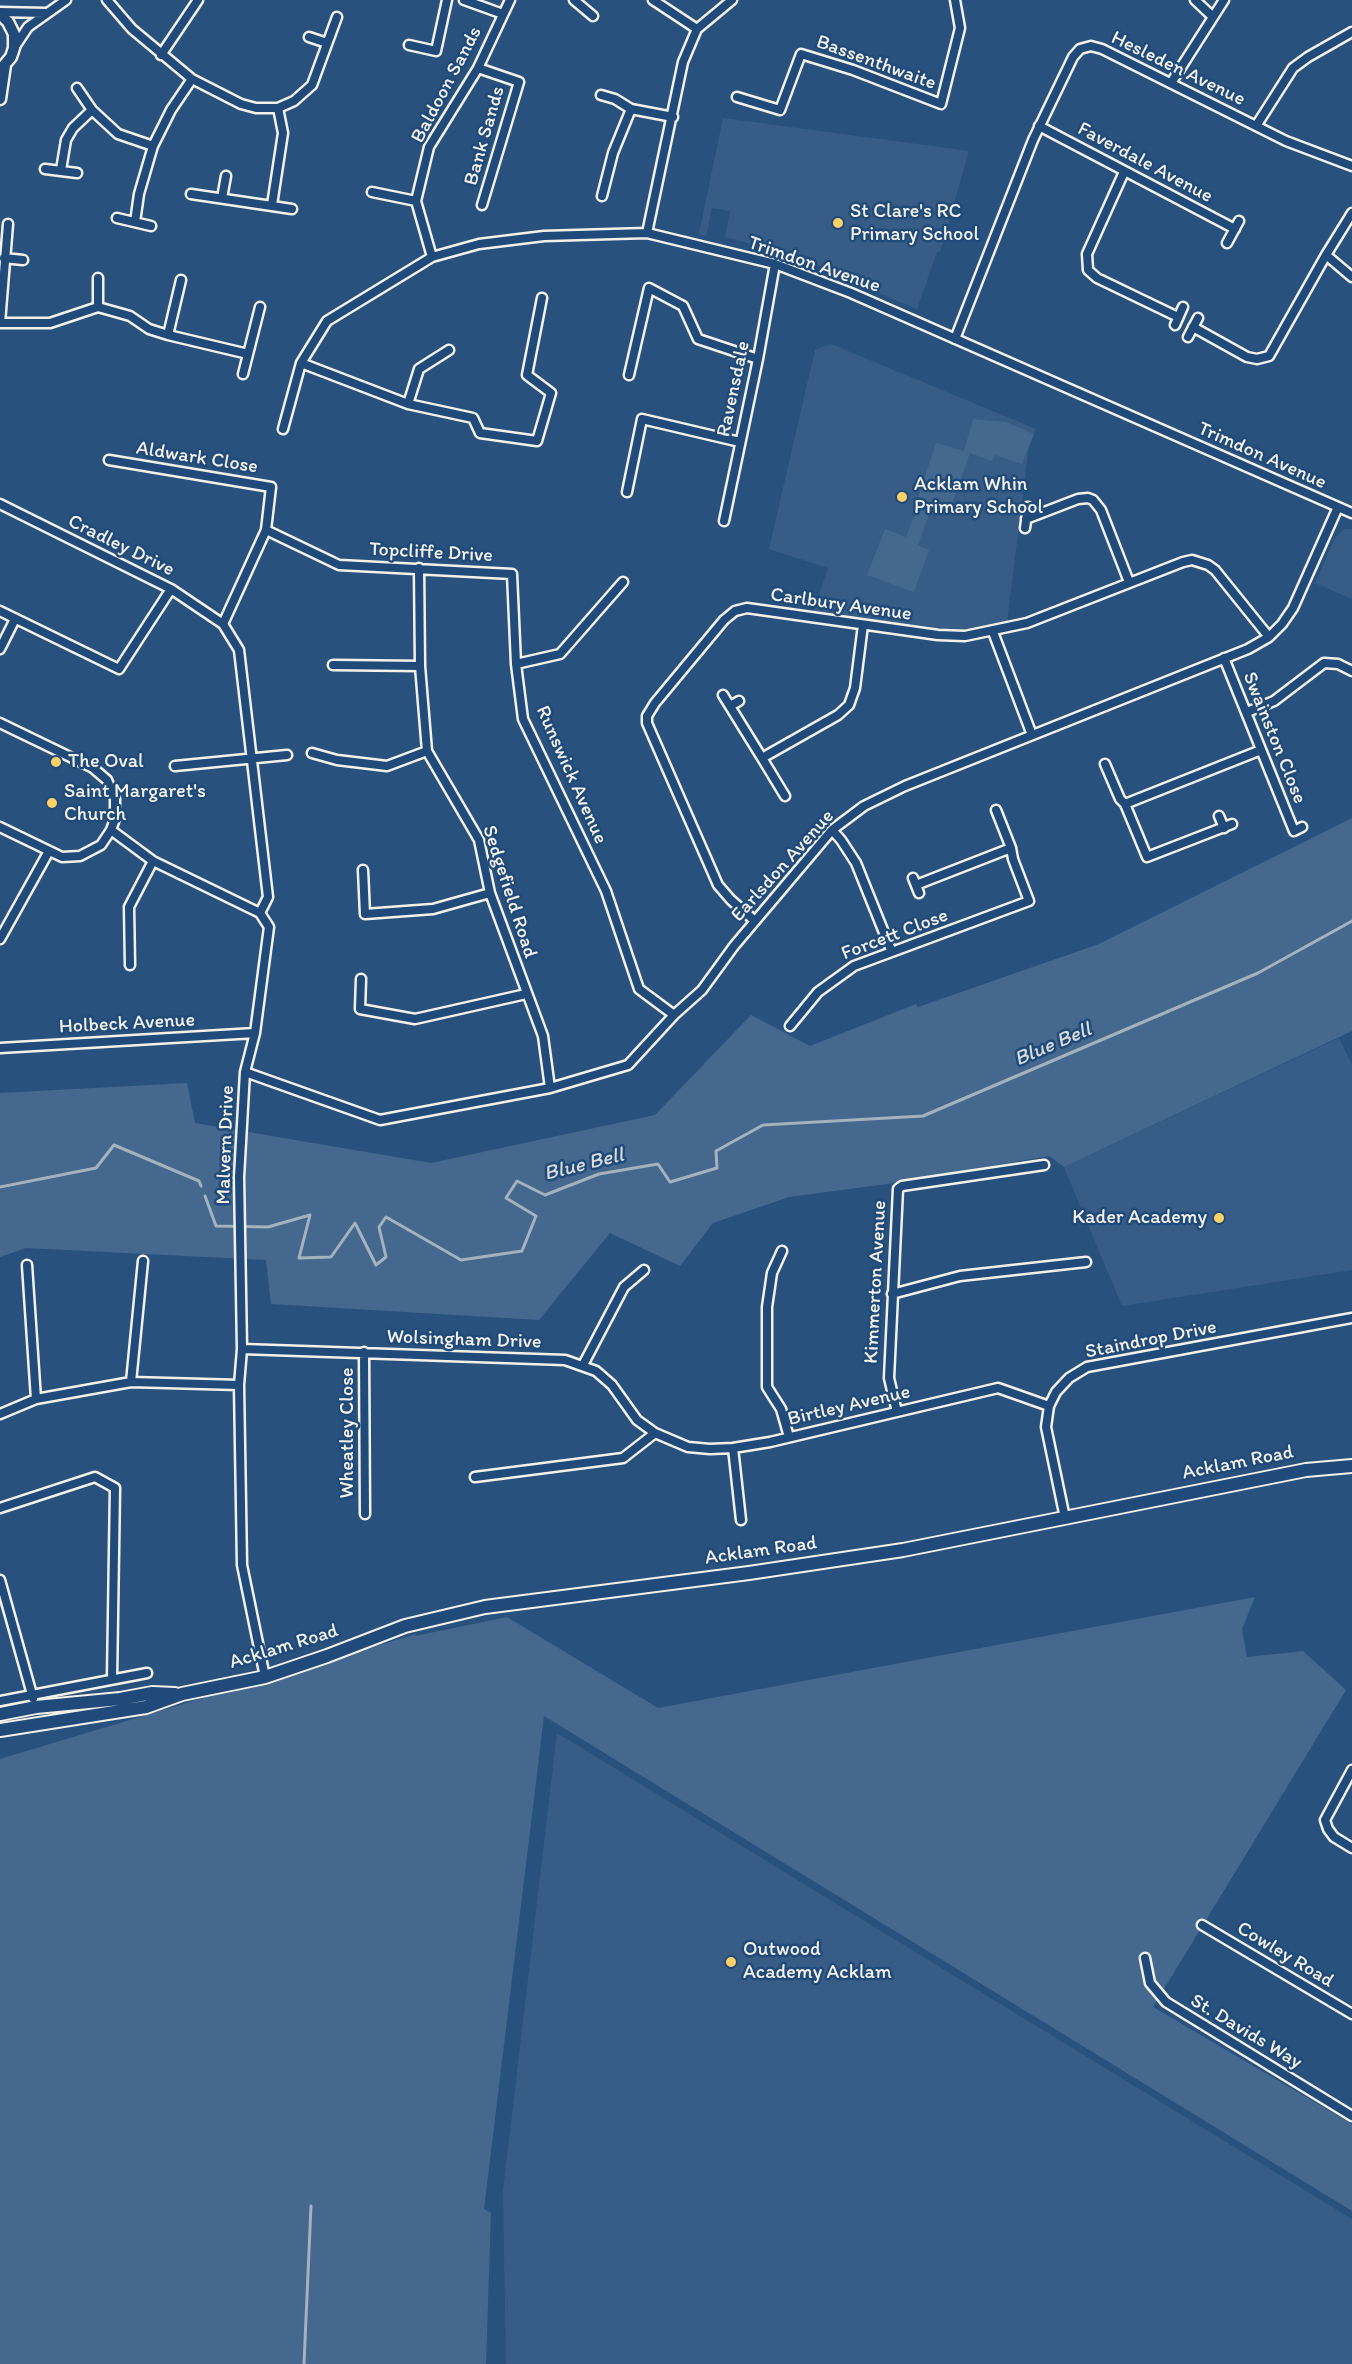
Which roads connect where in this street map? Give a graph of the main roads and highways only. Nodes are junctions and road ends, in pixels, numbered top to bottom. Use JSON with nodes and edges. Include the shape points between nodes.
{"nodes":[{"id":1,"x":0,"y":13,"type":"edge"},
{"id":2,"x":3,"y":68,"type":"edge"},
{"id":3,"x":0,"y":99,"type":"edge"},
{"id":4,"x":1352,"y":1466,"type":"edge"},
{"id":5,"x":182,"y":1694,"type":"junction"},
{"id":6,"x":0,"y":1714,"type":"edge"},
{"id":7,"x":0,"y":1730,"type":"edge"}],
"edges":[{"from":1,"to":2,"type":"main road","via":[[14,34],[14,48]]},
{"from":2,"to":3,"type":"main road"},
{"from":4,"to":5,"type":"main road","name":"Acklam Road","via":[[1306,1470],[903,1550],[485,1607],[405,1626],[265,1677]]},
{"from":5,"to":6,"type":"main road","name":"Acklam Road","via":[[34,1701]]},
{"from":5,"to":7,"type":"main road","name":"Acklam Road","via":[[146,1707]]}]}
